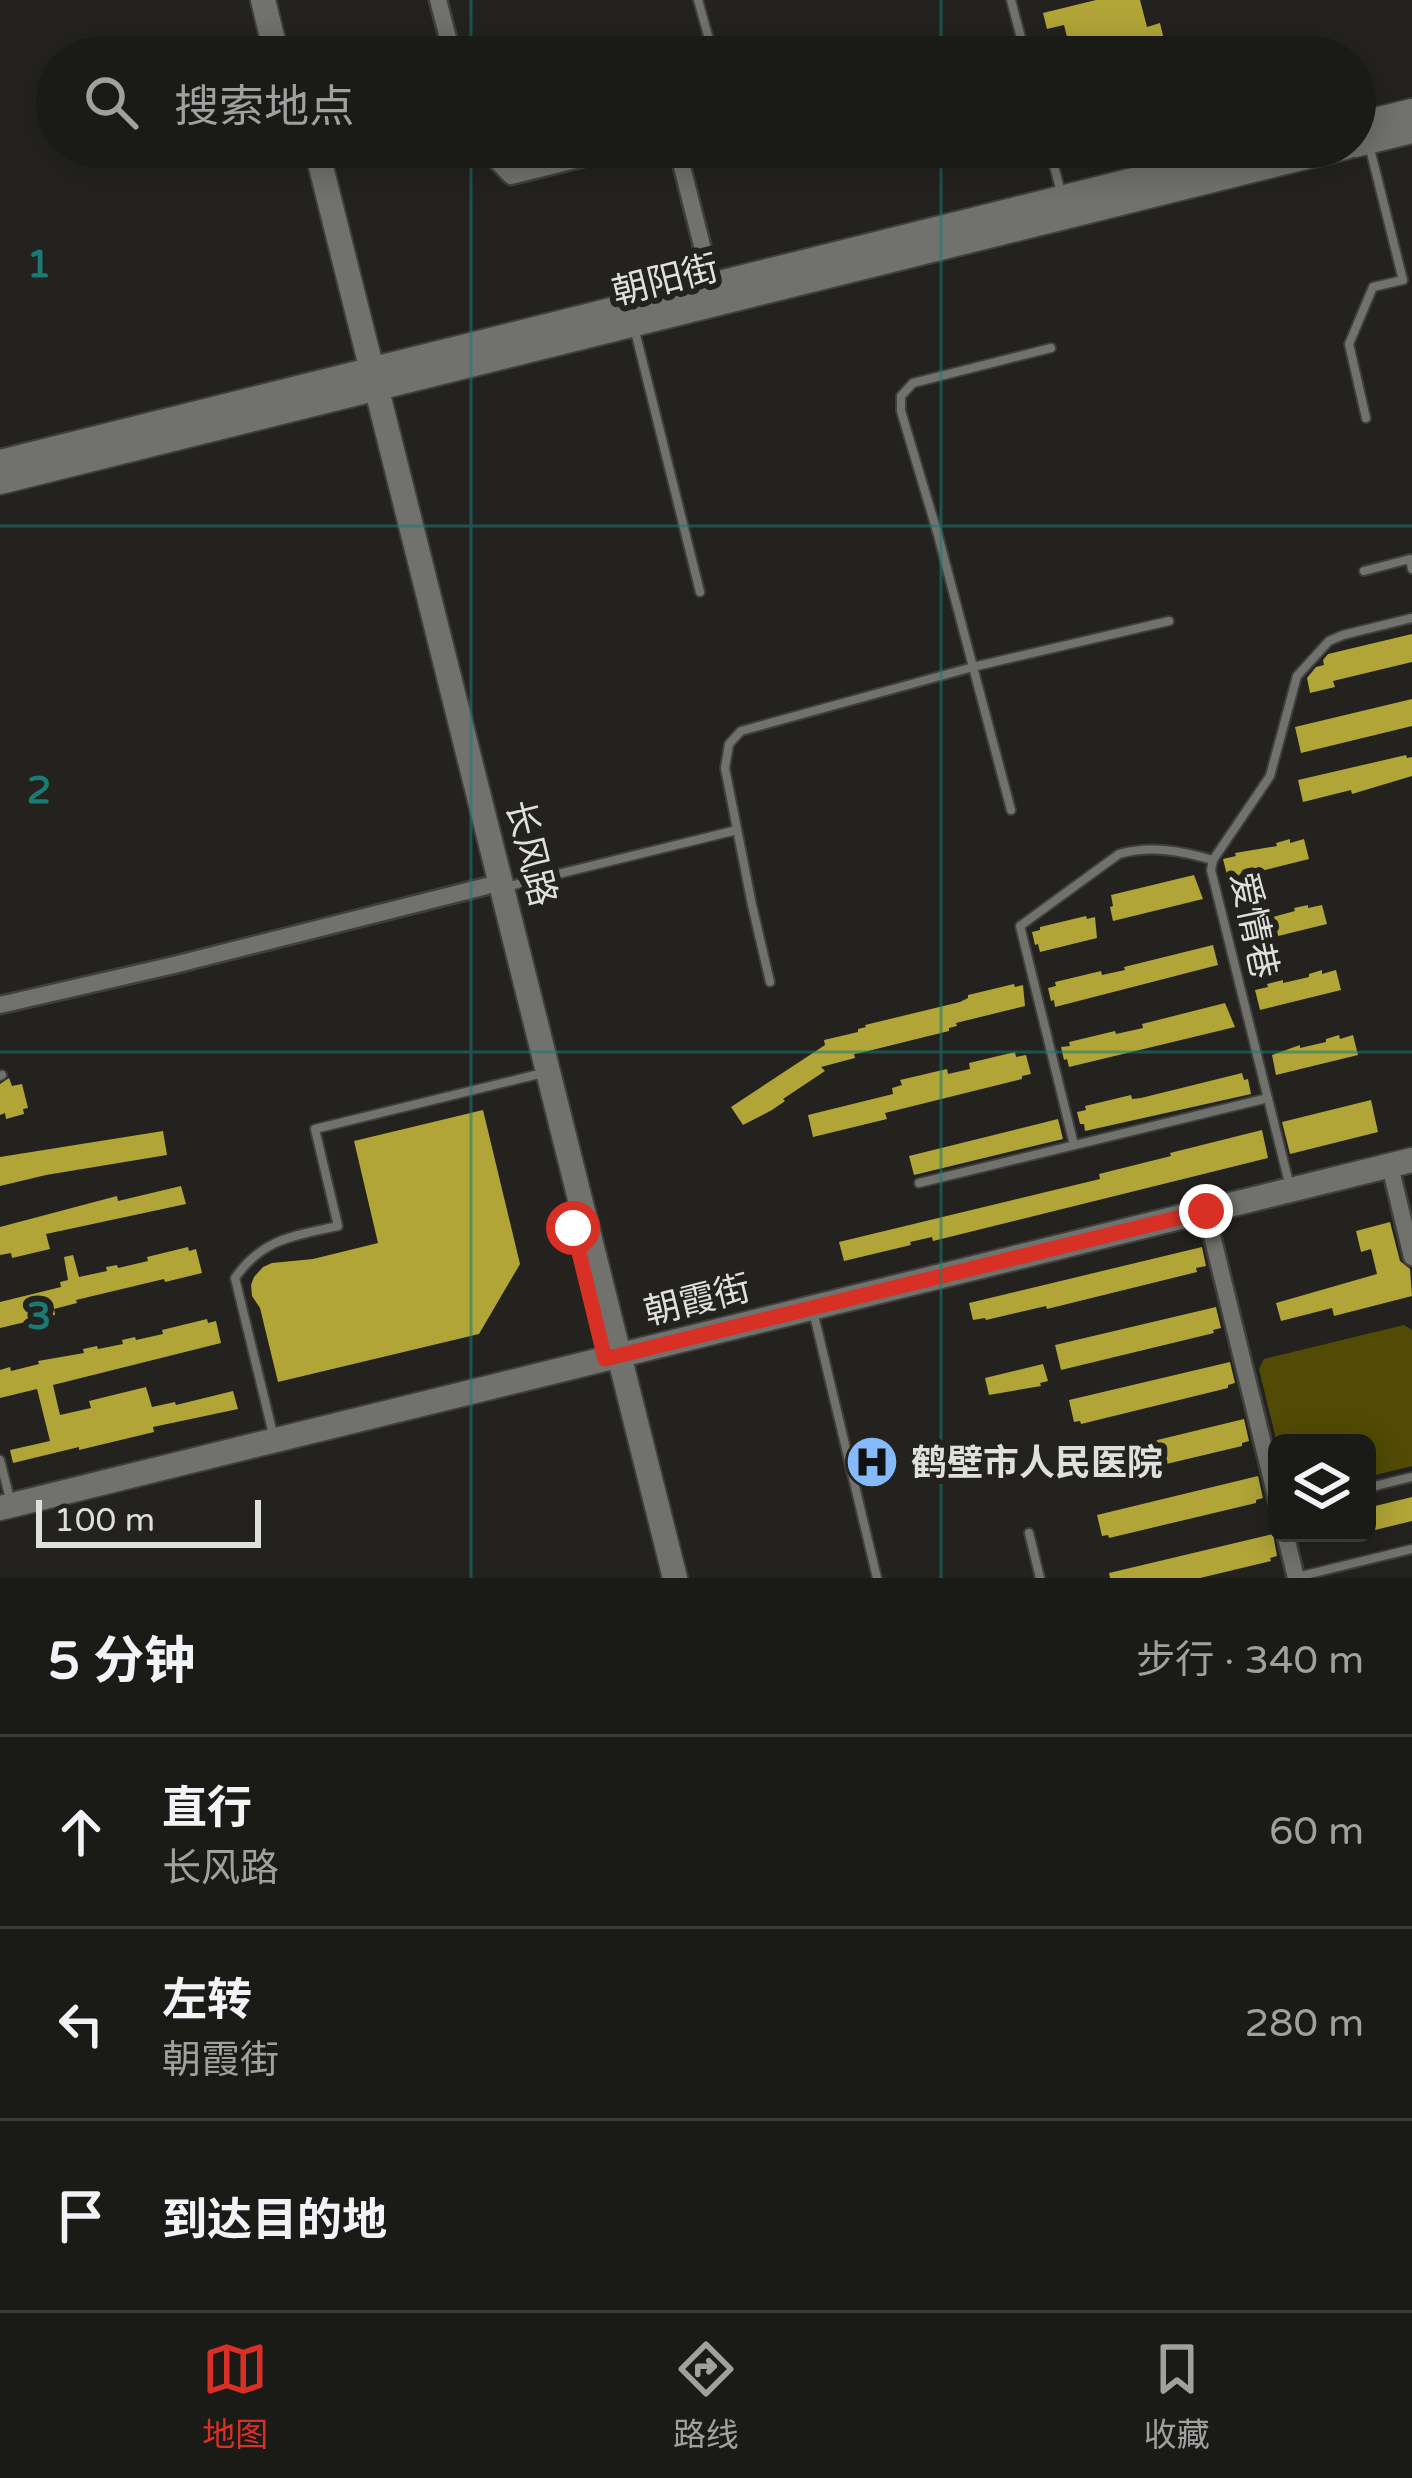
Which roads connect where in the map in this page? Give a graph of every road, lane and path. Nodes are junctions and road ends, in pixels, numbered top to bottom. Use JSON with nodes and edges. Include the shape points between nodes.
{"nodes":[{"id":1,"x":263,"y":0,"type":"edge"},
{"id":2,"x":279,"y":0,"type":"edge"},
{"id":3,"x":438,"y":0,"type":"edge"},
{"id":4,"x":698,"y":0,"type":"edge"},
{"id":5,"x":1011,"y":0,"type":"edge"},
{"id":6,"x":272,"y":36,"type":"edge"},
{"id":7,"x":288,"y":36,"type":"edge"},
{"id":8,"x":447,"y":36,"type":"edge"},
{"id":9,"x":708,"y":36,"type":"edge"},
{"id":10,"x":1020,"y":36,"type":"edge"},
{"id":11,"x":1412,"y":111,"type":"edge"},
{"id":12,"x":1376,"y":130,"type":"edge"},
{"id":13,"x":1412,"y":131,"type":"edge"},
{"id":14,"x":1376,"y":137,"type":"edge"},
{"id":15,"x":306,"y":168,"type":"edge"},
{"id":16,"x":321,"y":168,"type":"edge"},
{"id":17,"x":503,"y":168,"type":"edge"},
{"id":18,"x":543,"y":168,"type":"edge"},
{"id":19,"x":681,"y":168,"type":"edge"},
{"id":20,"x":1054,"y":168,"type":"edge"},
{"id":21,"x":1182,"y":168,"type":"edge"},
{"id":22,"x":1246,"y":168,"type":"edge"},
{"id":23,"x":1365,"y":168,"type":"edge"},
{"id":24,"x":1062,"y":198,"type":"junction"},
{"id":25,"x":712,"y":285,"type":"junction"},
{"id":26,"x":634,"y":324,"type":"junction"},
{"id":27,"x":1051,"y":348,"type":"dead end"},
{"id":28,"x":367,"y":381,"type":"junction"},
{"id":29,"x":1366,"y":418,"type":"dead end"},
{"id":30,"x":0,"y":462,"type":"edge"},
{"id":31,"x":0,"y":482,"type":"edge"},
{"id":32,"x":1412,"y":569,"type":"edge"},
{"id":33,"x":1364,"y":571,"type":"dead end"},
{"id":34,"x":700,"y":592,"type":"dead end"},
{"id":35,"x":1412,"y":618,"type":"edge"},
{"id":36,"x":1168,"y":621,"type":"dead end"},
{"id":37,"x":973,"y":667,"type":"junction"},
{"id":38,"x":1011,"y":810,"type":"dead end"},
{"id":39,"x":737,"y":830,"type":"junction"},
{"id":40,"x":1213,"y":860,"type":"junction"},
{"id":41,"x":495,"y":887,"type":"junction"},
{"id":42,"x":770,"y":982,"type":"dead end"},
{"id":43,"x":0,"y":1004,"type":"edge"},
{"id":44,"x":535,"y":1076,"type":"junction"},
{"id":45,"x":1268,"y":1098,"type":"junction"},
{"id":46,"x":1074,"y":1145,"type":"junction"},
{"id":47,"x":1401,"y":1163,"type":"edge"},
{"id":48,"x":919,"y":1183,"type":"dead end"},
{"id":49,"x":1291,"y":1190,"type":"junction"},
{"id":50,"x":1206,"y":1211,"type":"junction"},
{"id":51,"x":1412,"y":1257,"type":"edge"},
{"id":52,"x":812,"y":1308,"type":"junction"},
{"id":53,"x":613,"y":1357,"type":"junction"},
{"id":54,"x":275,"y":1440,"type":"junction"},
{"id":55,"x":0,"y":1460,"type":"edge"},
{"id":56,"x":1268,"y":1464,"type":"edge"},
{"id":57,"x":1412,"y":1477,"type":"edge"},
{"id":58,"x":1376,"y":1486,"type":"edge"},
{"id":59,"x":6,"y":1506,"type":"edge"},
{"id":60,"x":1029,"y":1533,"type":"dead end"},
{"id":61,"x":1287,"y":1542,"type":"edge"},
{"id":62,"x":1412,"y":1549,"type":"edge"},
{"id":63,"x":659,"y":1578,"type":"edge"},
{"id":64,"x":675,"y":1578,"type":"edge"},
{"id":65,"x":877,"y":1578,"type":"edge"},
{"id":66,"x":1040,"y":1578,"type":"edge"},
{"id":67,"x":1296,"y":1578,"type":"edge"}],
"edges":[{"from":1,"to":6,"type":"main road"},
{"from":2,"to":7,"type":"main road"},
{"from":3,"to":8,"type":"street"},
{"from":4,"to":9,"type":"lane"},
{"from":5,"to":10,"type":"lane"},
{"from":11,"to":12,"type":"main road","name":"朝阳街"},
{"from":13,"to":14,"type":"main road","name":"朝阳街"},
{"from":15,"to":28,"type":"main road","name":"长风路"},
{"from":16,"to":28,"type":"main road","name":"长风路"},
{"from":17,"to":18,"type":"street","via":[[511,176]]},
{"from":19,"to":25,"type":"street"},
{"from":20,"to":24,"type":"lane"},
{"from":21,"to":24,"type":"main road","name":"朝阳街"},
{"from":22,"to":26,"type":"main road","name":"朝阳街"},
{"from":23,"to":29,"type":"lane","via":[[1402,280],[1373,287],[1352,332]]},
{"from":24,"to":25,"type":"main road","name":"朝阳街"},
{"from":25,"to":28,"type":"main road","name":"朝阳街"},
{"from":26,"to":28,"type":"main road","name":"朝阳街"},
{"from":26,"to":34,"type":"lane"},
{"from":27,"to":37,"type":"lane","via":[[913,383],[901,396]]},
{"from":28,"to":30,"type":"main road","name":"朝阳街"},
{"from":28,"to":31,"type":"main road","name":"朝阳街"},
{"from":28,"to":41,"type":"main road","name":"长风路"},
{"from":32,"to":33,"type":"lane","via":[[1410,560]]},
{"from":35,"to":40,"type":"lane","name":"爱情巷","via":[[1329,641],[1297,676],[1270,776]]},
{"from":36,"to":37,"type":"lane"},
{"from":37,"to":38,"type":"lane"},
{"from":37,"to":39,"type":"lane","via":[[741,731],[725,768]]},
{"from":39,"to":41,"type":"lane"},
{"from":39,"to":42,"type":"lane"},
{"from":40,"to":45,"type":"lane","name":"爱情巷"},
{"from":40,"to":46,"type":"lane","via":[[1171,849],[1119,854],[1021,926]]},
{"from":41,"to":43,"type":"street"},
{"from":41,"to":44,"type":"main road","name":"长风路"},
{"from":41,"to":53,"type":"main road","name":"长风路"},
{"from":44,"to":53,"type":"main road","name":"长风路"},
{"from":44,"to":54,"type":"lane","via":[[315,1129],[338,1226],[275,1241],[236,1278]]},
{"from":45,"to":46,"type":"lane"},
{"from":45,"to":49,"type":"lane","name":"爱情巷"},
{"from":46,"to":48,"type":"lane"},
{"from":47,"to":49,"type":"main road","name":"朝霞街"},
{"from":47,"to":51,"type":"street"},
{"from":49,"to":50,"type":"main road","name":"朝霞街"},
{"from":50,"to":52,"type":"main road","name":"朝霞街"},
{"from":50,"to":56,"type":"street"},
{"from":52,"to":53,"type":"main road","name":"朝霞街"},
{"from":52,"to":65,"type":"lane"},
{"from":53,"to":54,"type":"main road","name":"朝霞街"},
{"from":53,"to":63,"type":"main road","name":"长风路"},
{"from":53,"to":64,"type":"main road","name":"长风路"},
{"from":54,"to":59,"type":"main road","name":"朝霞街"},
{"from":55,"to":59,"type":"lane"},
{"from":57,"to":58,"type":"lane"},
{"from":60,"to":66,"type":"lane"},
{"from":61,"to":67,"type":"street"},
{"from":62,"to":67,"type":"lane"}]}
